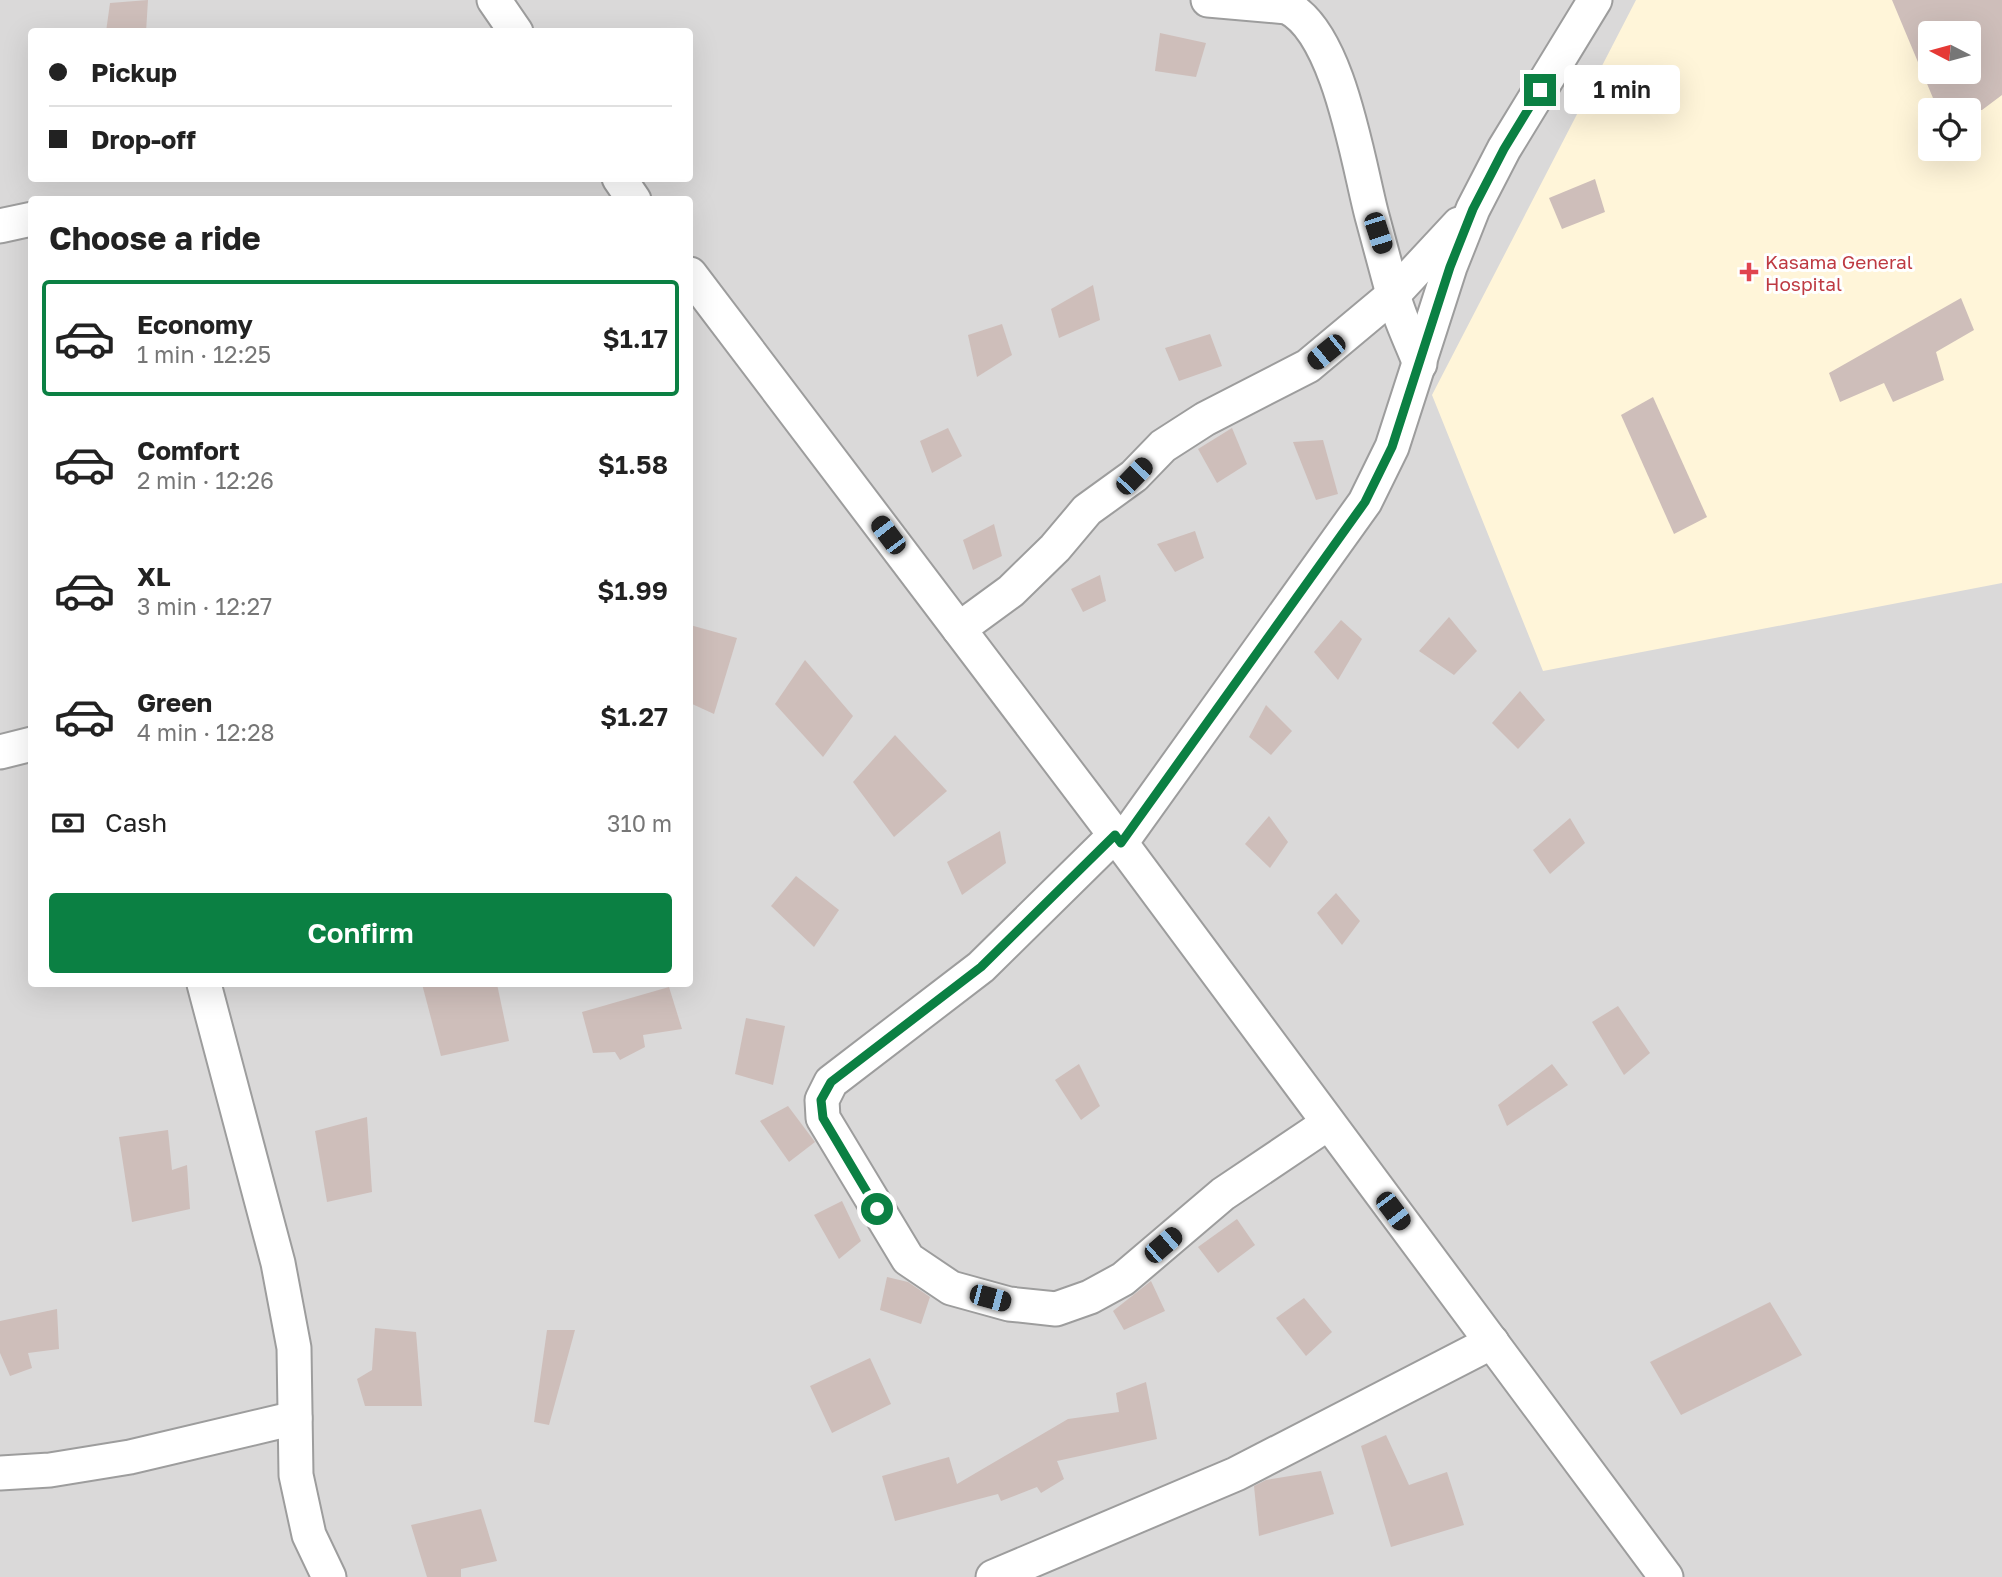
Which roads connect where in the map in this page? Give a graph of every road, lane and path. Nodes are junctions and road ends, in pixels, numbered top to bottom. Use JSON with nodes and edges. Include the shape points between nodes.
{"nodes":[{"id":1,"x":494,"y":0,"type":"edge"},
{"id":2,"x":1208,"y":0,"type":"edge"},
{"id":3,"x":1595,"y":0,"type":"edge"},
{"id":4,"x":1301,"y":4,"type":"edge"},
{"id":5,"x":513,"y":28,"type":"edge"},
{"id":6,"x":1473,"y":209,"type":"junction"},
{"id":7,"x":28,"y":220,"type":"edge"},
{"id":8,"x":0,"y":226,"type":"edge"},
{"id":9,"x":693,"y":278,"type":"edge"},
{"id":10,"x":1393,"y":295,"type":"junction"},
{"id":11,"x":1420,"y":364,"type":"junction"},
{"id":12,"x":959,"y":629,"type":"junction"},
{"id":13,"x":28,"y":745,"type":"edge"},
{"id":14,"x":0,"y":752,"type":"edge"},
{"id":15,"x":1118,"y":839,"type":"junction"},
{"id":16,"x":205,"y":987,"type":"edge"},
{"id":17,"x":1327,"y":1124,"type":"junction"},
{"id":18,"x":1492,"y":1342,"type":"junction"},
{"id":19,"x":295,"y":1418,"type":"junction"},
{"id":20,"x":0,"y":1473,"type":"edge"},
{"id":21,"x":329,"y":1577,"type":"edge"},
{"id":22,"x":993,"y":1577,"type":"edge"},
{"id":23,"x":1666,"y":1577,"type":"edge"}],
"edges":[{"from":1,"to":5,"type":"street"},
{"from":2,"to":4,"type":"street"},
{"from":3,"to":6,"type":"street"},
{"from":4,"to":10,"type":"street","via":[[1298,13],[1311,28],[1334,74],[1359,152]]},
{"from":6,"to":10,"type":"street"},
{"from":6,"to":11,"type":"street"},
{"from":7,"to":8,"type":"street"},
{"from":9,"to":12,"type":"street"},
{"from":10,"to":11,"type":"street"},
{"from":10,"to":12,"type":"street","via":[[1308,366],[1163,446],[1134,476],[1087,510],[1011,591]]},
{"from":11,"to":15,"type":"street","via":[[1392,447],[1365,502]]},
{"from":12,"to":15,"type":"street"},
{"from":13,"to":14,"type":"street"},
{"from":15,"to":17,"type":"street"},
{"from":15,"to":17,"type":"street","via":[[981,967],[831,1082],[821,1100],[823,1118],[908,1259],[950,1288],[1009,1304],[1056,1309],[1124,1279],[1223,1194]]},
{"from":16,"to":19,"type":"street","via":[[278,1263],[294,1348]]},
{"from":17,"to":18,"type":"street"},
{"from":18,"to":22,"type":"street","via":[[1236,1474]]},
{"from":18,"to":23,"type":"street"},
{"from":19,"to":20,"type":"street","via":[[130,1457]]},
{"from":19,"to":21,"type":"street","via":[[296,1475],[309,1535]]}]}
